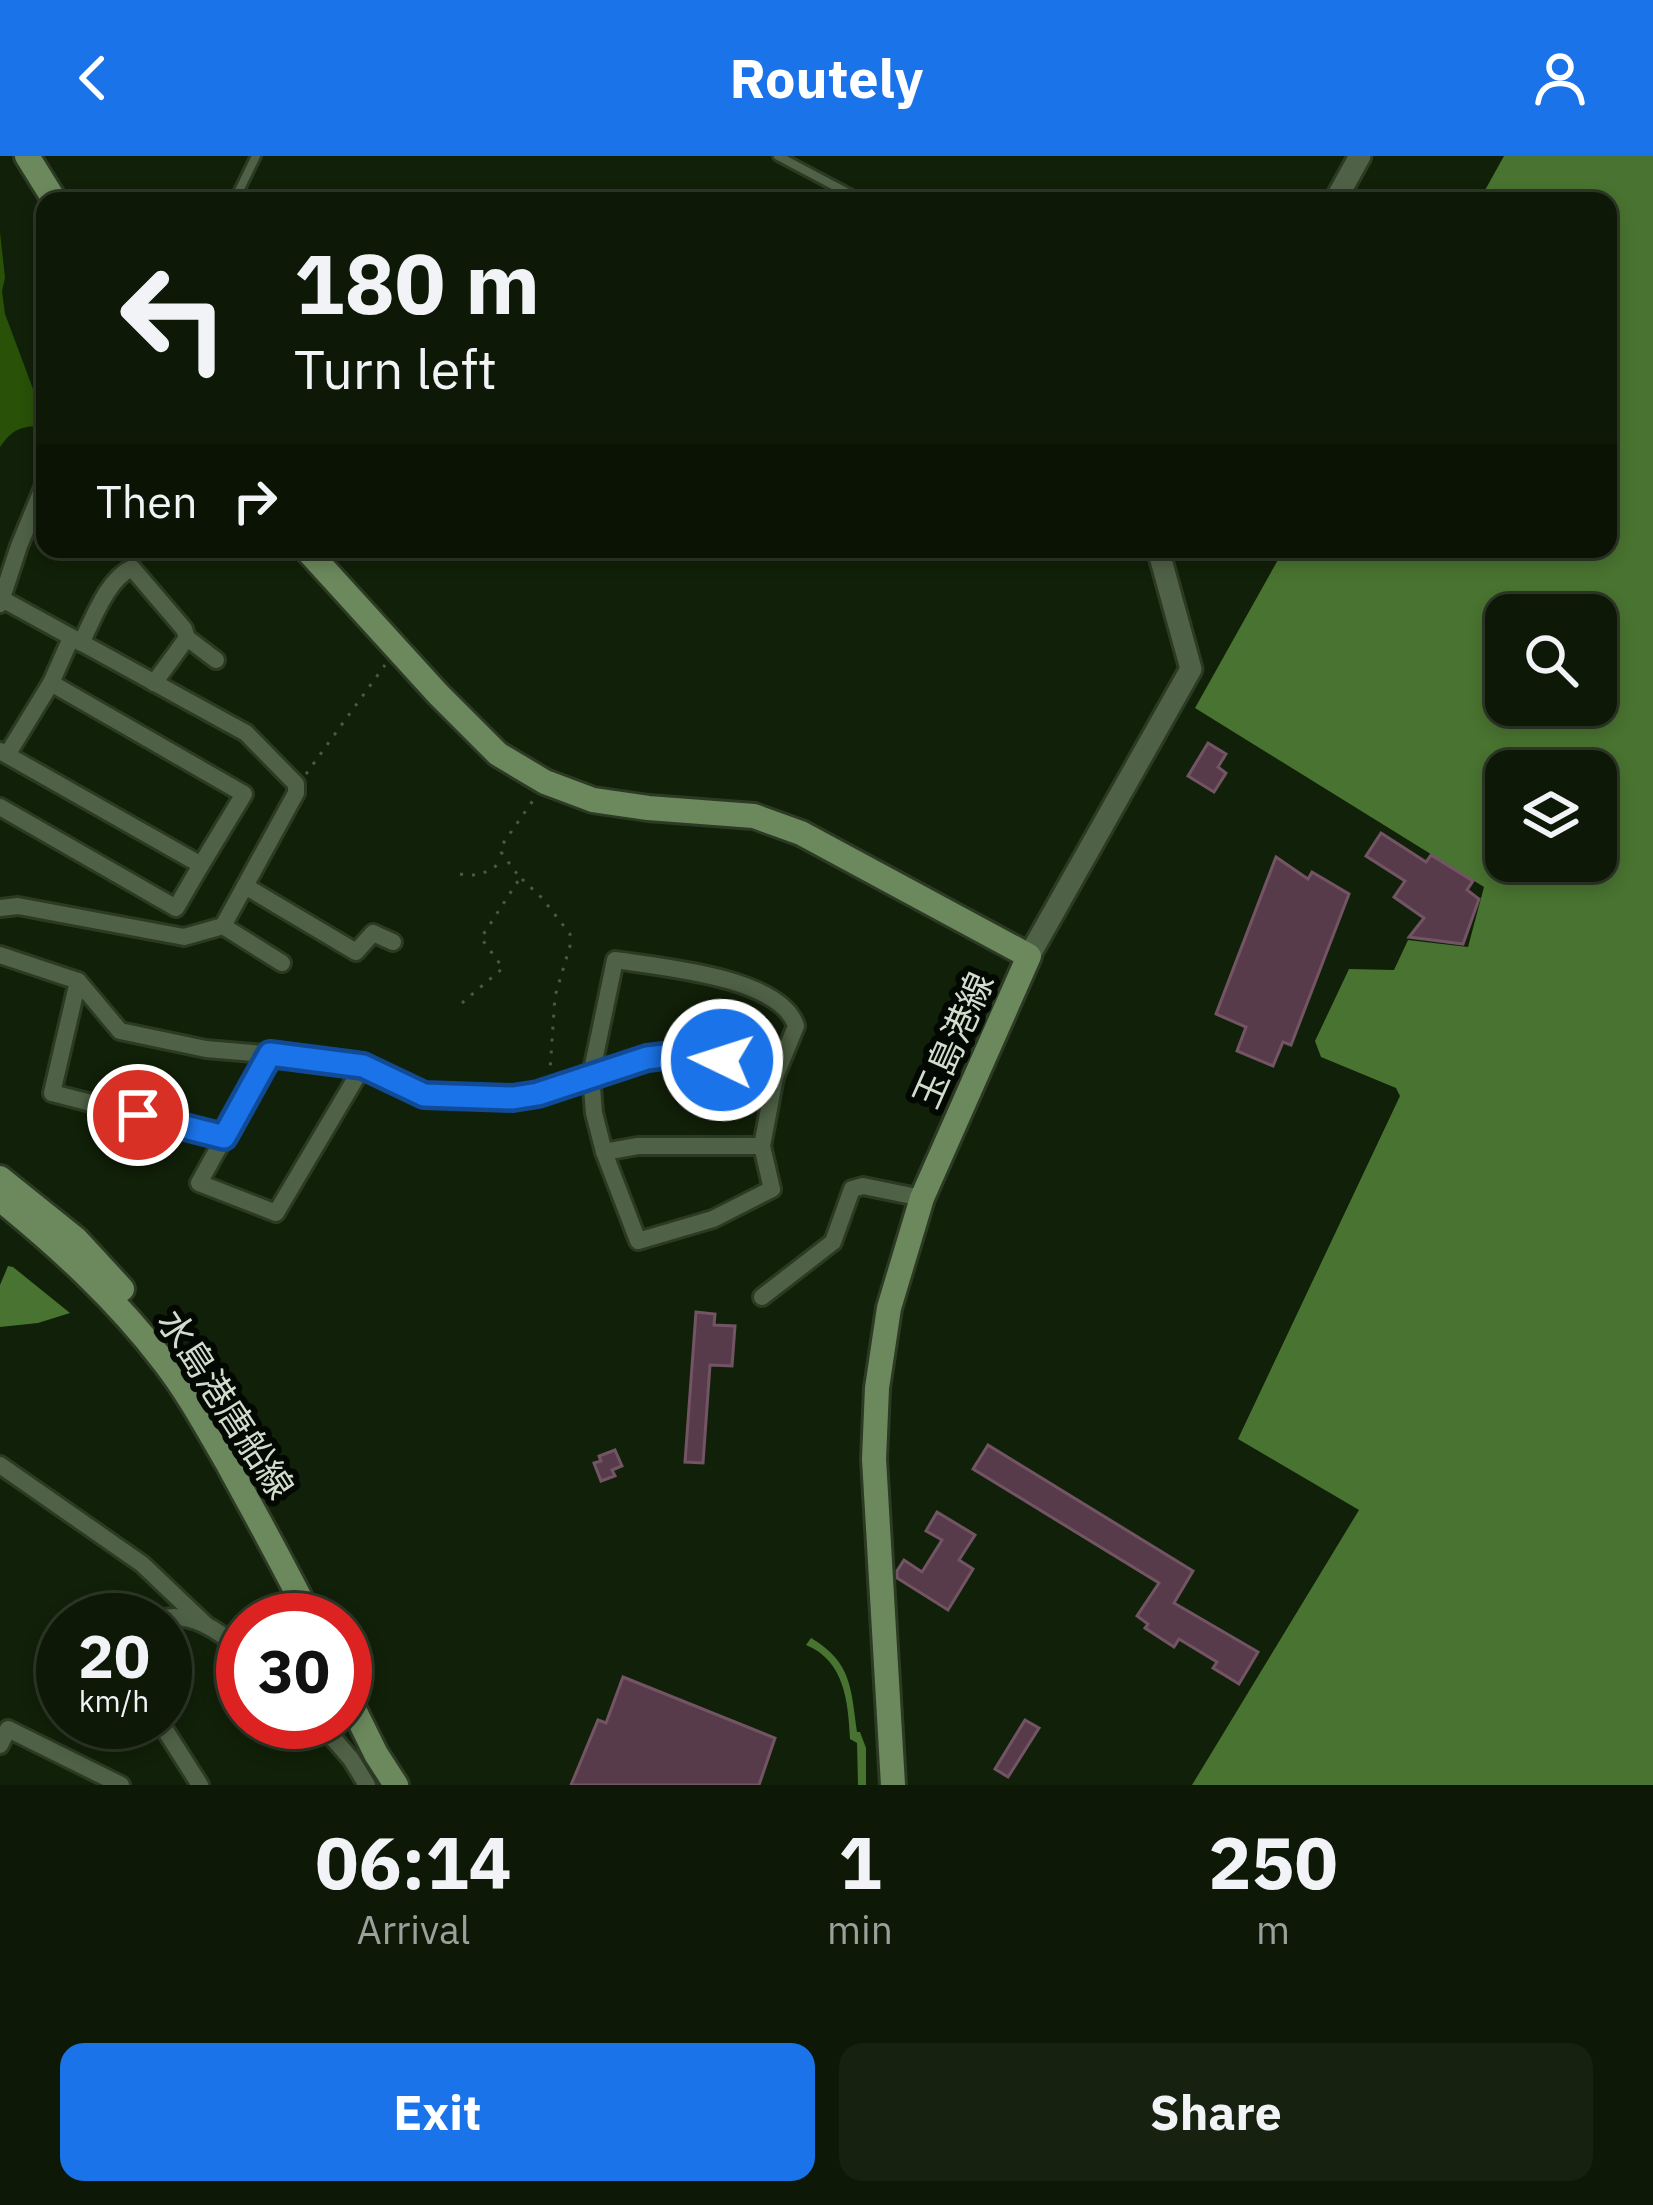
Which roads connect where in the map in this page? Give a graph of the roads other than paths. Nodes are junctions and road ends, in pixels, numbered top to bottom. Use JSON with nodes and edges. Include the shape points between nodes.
{"nodes":[{"id":1,"x":27,"y":156,"type":"edge"},
{"id":2,"x":256,"y":156,"type":"edge"},
{"id":3,"x":778,"y":156,"type":"edge"},
{"id":4,"x":1360,"y":156,"type":"edge"},
{"id":5,"x":49,"y":192,"type":"edge"},
{"id":6,"x":238,"y":192,"type":"edge"},
{"id":7,"x":846,"y":192,"type":"edge"},
{"id":8,"x":1340,"y":192,"type":"edge"},
{"id":9,"x":36,"y":505,"type":"edge"},
{"id":10,"x":314,"y":558,"type":"edge"},
{"id":11,"x":1160,"y":558,"type":"edge"},
{"id":12,"x":1,"y":601,"type":"edge"},
{"id":13,"x":187,"y":638,"type":"junction"},
{"id":14,"x":76,"y":640,"type":"junction"},
{"id":15,"x":216,"y":660,"type":"dead end"},
{"id":16,"x":51,"y":683,"type":"junction"},
{"id":17,"x":154,"y":683,"type":"junction"},
{"id":18,"x":3,"y":753,"type":"edge"},
{"id":19,"x":0,"y":807,"type":"edge"},
{"id":20,"x":201,"y":866,"type":"junction"},
{"id":21,"x":245,"y":886,"type":"junction"},
{"id":22,"x":0,"y":908,"type":"edge"},
{"id":23,"x":223,"y":926,"type":"junction"},
{"id":24,"x":393,"y":942,"type":"dead end"},
{"id":25,"x":0,"y":956,"type":"edge"},
{"id":26,"x":1029,"y":956,"type":"junction"},
{"id":27,"x":283,"y":963,"type":"dead end"},
{"id":28,"x":78,"y":981,"type":"junction"},
{"id":29,"x":270,"y":1054,"type":"junction"},
{"id":30,"x":363,"y":1066,"type":"junction"},
{"id":31,"x":591,"y":1075,"type":"junction"},
{"id":32,"x":776,"y":1077,"type":"junction"},
{"id":33,"x":224,"y":1137,"type":"junction"},
{"id":34,"x":762,"y":1146,"type":"junction"},
{"id":35,"x":604,"y":1152,"type":"junction"},
{"id":36,"x":0,"y":1178,"type":"edge"},
{"id":37,"x":922,"y":1198,"type":"junction"},
{"id":38,"x":0,"y":1199,"type":"edge"},
{"id":39,"x":0,"y":1219,"type":"edge"},
{"id":40,"x":762,"y":1297,"type":"dead end"},
{"id":41,"x":198,"y":1413,"type":"junction"},
{"id":42,"x":0,"y":1465,"type":"edge"},
{"id":43,"x":297,"y":1593,"type":"edge"},
{"id":44,"x":192,"y":1620,"type":"edge"},
{"id":45,"x":205,"y":1624,"type":"junction"},
{"id":46,"x":216,"y":1630,"type":"edge"},
{"id":47,"x":0,"y":1745,"type":"edge"},
{"id":48,"x":372,"y":1746,"type":"edge"},
{"id":49,"x":177,"y":1749,"type":"edge"},
{"id":50,"x":342,"y":1749,"type":"edge"},
{"id":51,"x":122,"y":1785,"type":"edge"},
{"id":52,"x":200,"y":1785,"type":"edge"},
{"id":53,"x":367,"y":1785,"type":"edge"},
{"id":54,"x":396,"y":1785,"type":"edge"},
{"id":55,"x":893,"y":1785,"type":"edge"}],
"edges":[{"from":1,"to":5,"type":"main road"},
{"from":2,"to":6,"type":"lane"},
{"from":3,"to":7,"type":"lane"},
{"from":4,"to":8,"type":"street"},
{"from":9,"to":12,"type":"street"},
{"from":10,"to":26,"type":"main road","name":"玉島港線","via":[[498,754],[545,782],[593,800],[754,816],[801,833]]},
{"from":11,"to":26,"type":"street","via":[[1191,669]]},
{"from":12,"to":14,"type":"street"},
{"from":13,"to":14,"type":"street","via":[[132,568]]},
{"from":13,"to":15,"type":"street"},
{"from":13,"to":17,"type":"street"},
{"from":14,"to":16,"type":"street"},
{"from":14,"to":17,"type":"street"},
{"from":16,"to":18,"type":"street"},
{"from":16,"to":20,"type":"street","via":[[244,794]]},
{"from":17,"to":21,"type":"street","via":[[245,733],[296,784]]},
{"from":18,"to":20,"type":"street"},
{"from":19,"to":20,"type":"street","via":[[176,908]]},
{"from":21,"to":23,"type":"street"},
{"from":21,"to":24,"type":"street","via":[[356,952],[373,933]]},
{"from":22,"to":23,"type":"street","via":[[184,937]]},
{"from":23,"to":27,"type":"street"},
{"from":25,"to":28,"type":"street"},
{"from":26,"to":37,"type":"main road","name":"玉島港線"},
{"from":28,"to":29,"type":"street","via":[[120,1031]]},
{"from":28,"to":33,"type":"street","via":[[52,1093]]},
{"from":29,"to":30,"type":"street"},
{"from":29,"to":33,"type":"street"},
{"from":30,"to":31,"type":"street","via":[[424,1095],[513,1098]]},
{"from":30,"to":33,"type":"street","via":[[276,1213],[199,1183]]},
{"from":31,"to":32,"type":"street","via":[[673,1055]]},
{"from":31,"to":32,"type":"street","via":[[616,960],[729,979],[778,1003],[796,1026]]},
{"from":31,"to":35,"type":"street"},
{"from":32,"to":34,"type":"street"},
{"from":34,"to":35,"type":"street"},
{"from":34,"to":35,"type":"street","via":[[772,1189],[713,1220],[638,1241]]},
{"from":36,"to":41,"type":"main road","via":[[76,1239],[144,1311],[179,1360]]},
{"from":37,"to":40,"type":"street","via":[[852,1190],[833,1242]]},
{"from":37,"to":55,"type":"main road","name":"玉島港線","via":[[889,1308],[877,1388]]},
{"from":38,"to":41,"type":"main road","name":"水島港唐船線","via":[[130,1320]]},
{"from":39,"to":41,"type":"main road","via":[[61,1270]]},
{"from":41,"to":43,"type":"main road","name":"水島港唐船線"},
{"from":42,"to":45,"type":"street","via":[[142,1564]]},
{"from":44,"to":45,"type":"street"},
{"from":45,"to":46,"type":"street"},
{"from":47,"to":51,"type":"street","via":[[8,1729]]},
{"from":48,"to":54,"type":"main road"},
{"from":49,"to":52,"type":"street"},
{"from":50,"to":53,"type":"street"}]}
